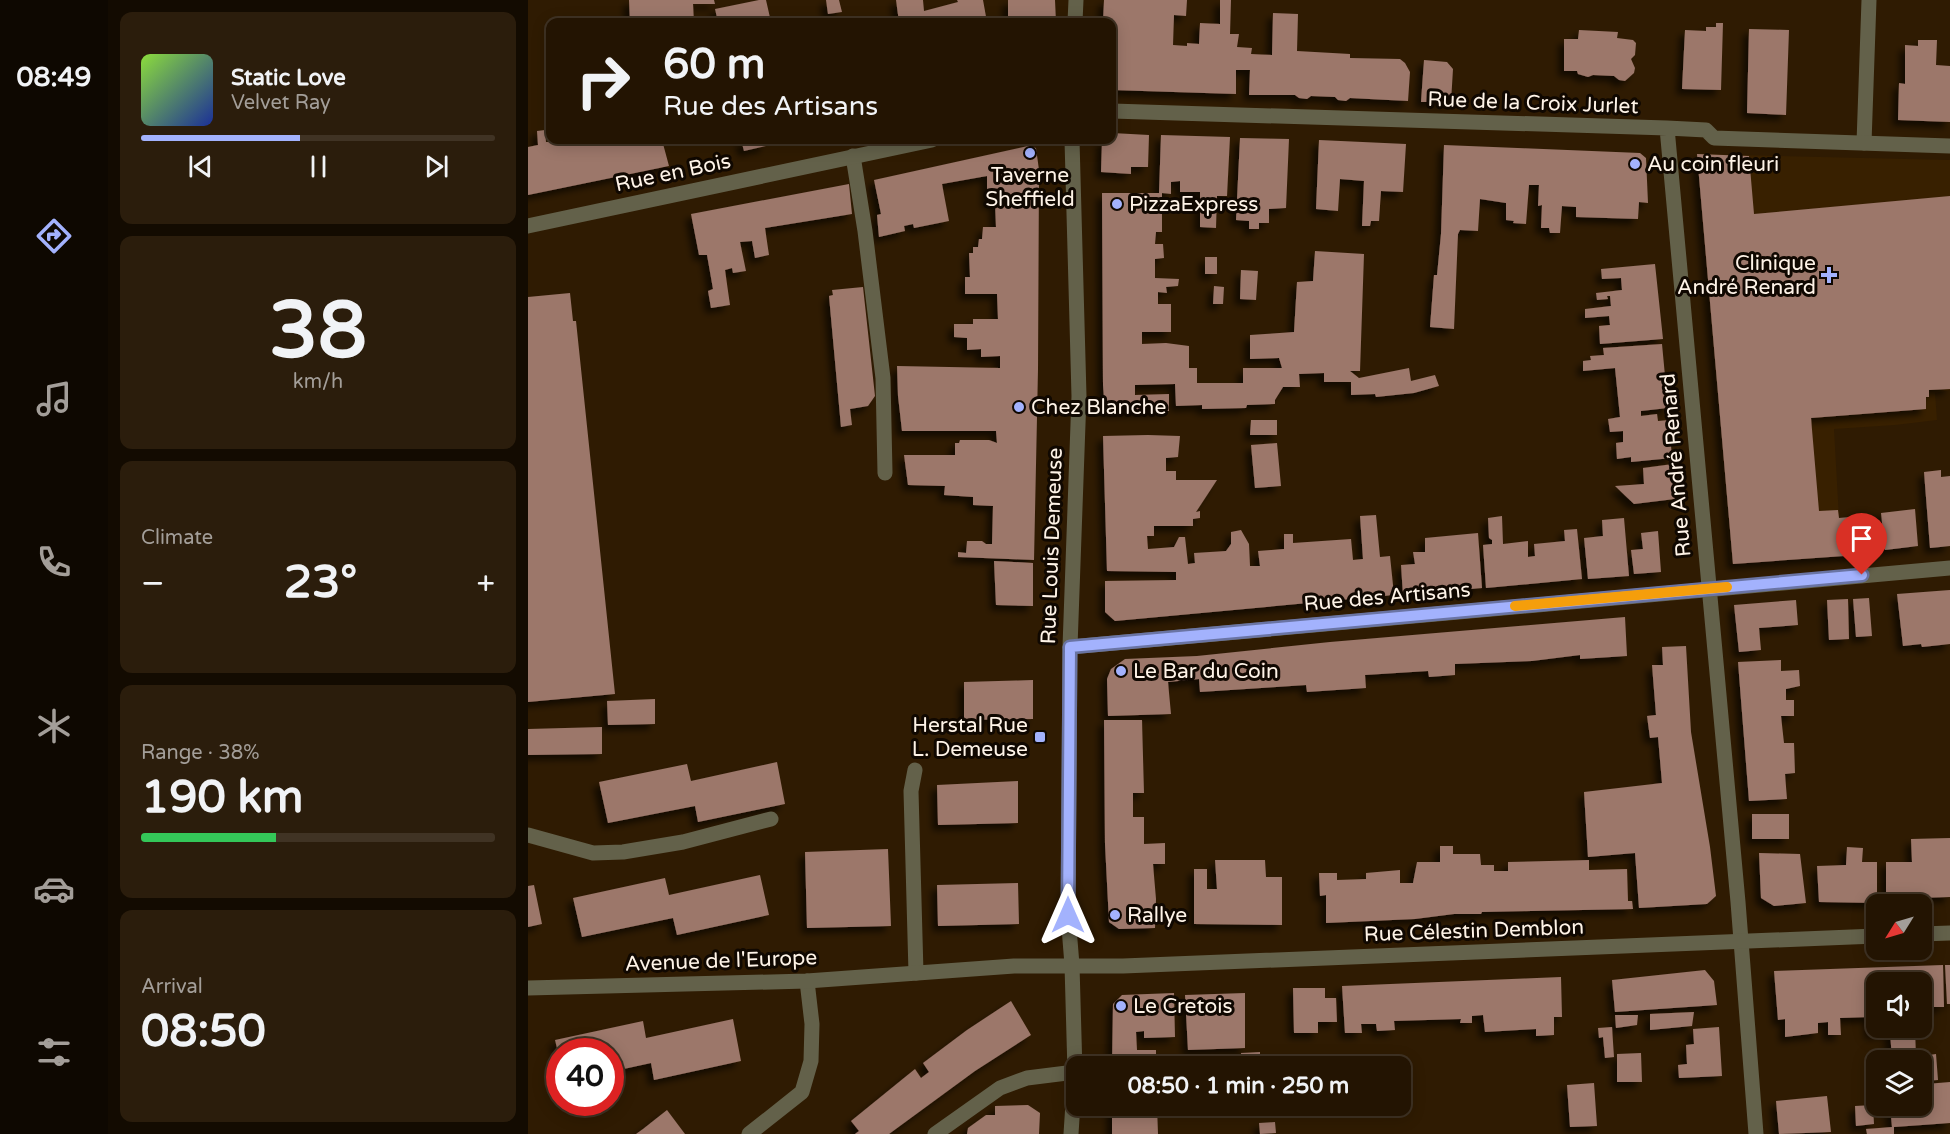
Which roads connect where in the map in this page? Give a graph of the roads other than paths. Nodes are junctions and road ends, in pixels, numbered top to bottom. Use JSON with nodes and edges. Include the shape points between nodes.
{"nodes":[{"id":1,"x":1076,"y":0,"type":"edge"},
{"id":2,"x":1869,"y":0,"type":"edge"},
{"id":3,"x":1075,"y":18,"type":"edge"},
{"id":4,"x":1116,"y":111,"type":"edge"},
{"id":5,"x":1667,"y":128,"type":"junction"},
{"id":6,"x":1864,"y":143,"type":"junction"},
{"id":7,"x":912,"y":144,"type":"edge"},
{"id":8,"x":1072,"y":144,"type":"edge"},
{"id":9,"x":1950,"y":146,"type":"edge"},
{"id":10,"x":853,"y":156,"type":"junction"},
{"id":11,"x":528,"y":226,"type":"edge"},
{"id":12,"x":885,"y":473,"type":"dead end"},
{"id":13,"x":1950,"y":568,"type":"edge"},
{"id":14,"x":1709,"y":589,"type":"junction"},
{"id":15,"x":1070,"y":647,"type":"junction"},
{"id":16,"x":915,"y":770,"type":"dead end"},
{"id":17,"x":771,"y":819,"type":"dead end"},
{"id":18,"x":528,"y":835,"type":"edge"},
{"id":19,"x":1950,"y":933,"type":"edge"},
{"id":20,"x":1932,"y":934,"type":"edge"},
{"id":21,"x":1866,"y":936,"type":"edge"},
{"id":22,"x":1741,"y":942,"type":"junction"},
{"id":23,"x":1072,"y":964,"type":"junction"},
{"id":24,"x":915,"y":973,"type":"junction"},
{"id":25,"x":807,"y":981,"type":"junction"},
{"id":26,"x":528,"y":988,"type":"edge"},
{"id":27,"x":1075,"y":1056,"type":"edge"},
{"id":28,"x":1066,"y":1073,"type":"edge"},
{"id":29,"x":1072,"y":1116,"type":"edge"},
{"id":30,"x":750,"y":1134,"type":"edge"},
{"id":31,"x":935,"y":1134,"type":"edge"},
{"id":32,"x":1071,"y":1134,"type":"edge"},
{"id":33,"x":1756,"y":1134,"type":"edge"}],
"edges":[{"from":1,"to":3,"type":"street"},
{"from":2,"to":6,"type":"street"},
{"from":4,"to":5,"type":"street","name":"Rue de la Croix Jurlet"},
{"from":5,"to":6,"type":"street","name":"Rue de la Croix Jurlet","via":[[1706,130],[1714,138]]},
{"from":5,"to":14,"type":"street","name":"Rue André Renard"},
{"from":6,"to":9,"type":"street","name":"Rue de la Croix Jurlet"},
{"from":7,"to":10,"type":"street","name":"Rue en Bois"},
{"from":8,"to":15,"type":"street","name":"Rue Louis Demeuse","via":[[1079,396]]},
{"from":10,"to":11,"type":"street","name":"Rue en Bois"},
{"from":10,"to":12,"type":"street","via":[[883,378]]},
{"from":13,"to":14,"type":"street","name":"Rue des Artisans"},
{"from":14,"to":15,"type":"street","name":"Rue des Artisans"},
{"from":14,"to":22,"type":"street","name":"Rue André Renard"},
{"from":15,"to":23,"type":"street","name":"Rue Louis Demeuse","via":[[1068,915]]},
{"from":16,"to":24,"type":"street","via":[[911,791]]},
{"from":17,"to":18,"type":"street","via":[[683,842],[623,852],[593,853]]},
{"from":19,"to":20,"type":"street"},
{"from":21,"to":22,"type":"street","name":"Rue Célestin Demblon"},
{"from":22,"to":23,"type":"street","name":"Rue Célestin Demblon","via":[[1123,966]]},
{"from":22,"to":33,"type":"street","name":"Rue André Renard"},
{"from":23,"to":24,"type":"street","name":"Avenue de l'Europe"},
{"from":23,"to":27,"type":"street","name":"Rue Louis Demeuse"},
{"from":24,"to":25,"type":"street","name":"Avenue de l'Europe"},
{"from":25,"to":26,"type":"street","name":"Avenue de l'Europe"},
{"from":25,"to":30,"type":"street","via":[[811,1060],[802,1092]]},
{"from":28,"to":31,"type":"street","via":[[1027,1078],[999,1088]]},
{"from":29,"to":32,"type":"street","name":"Rue Louis Demeuse"}]}
